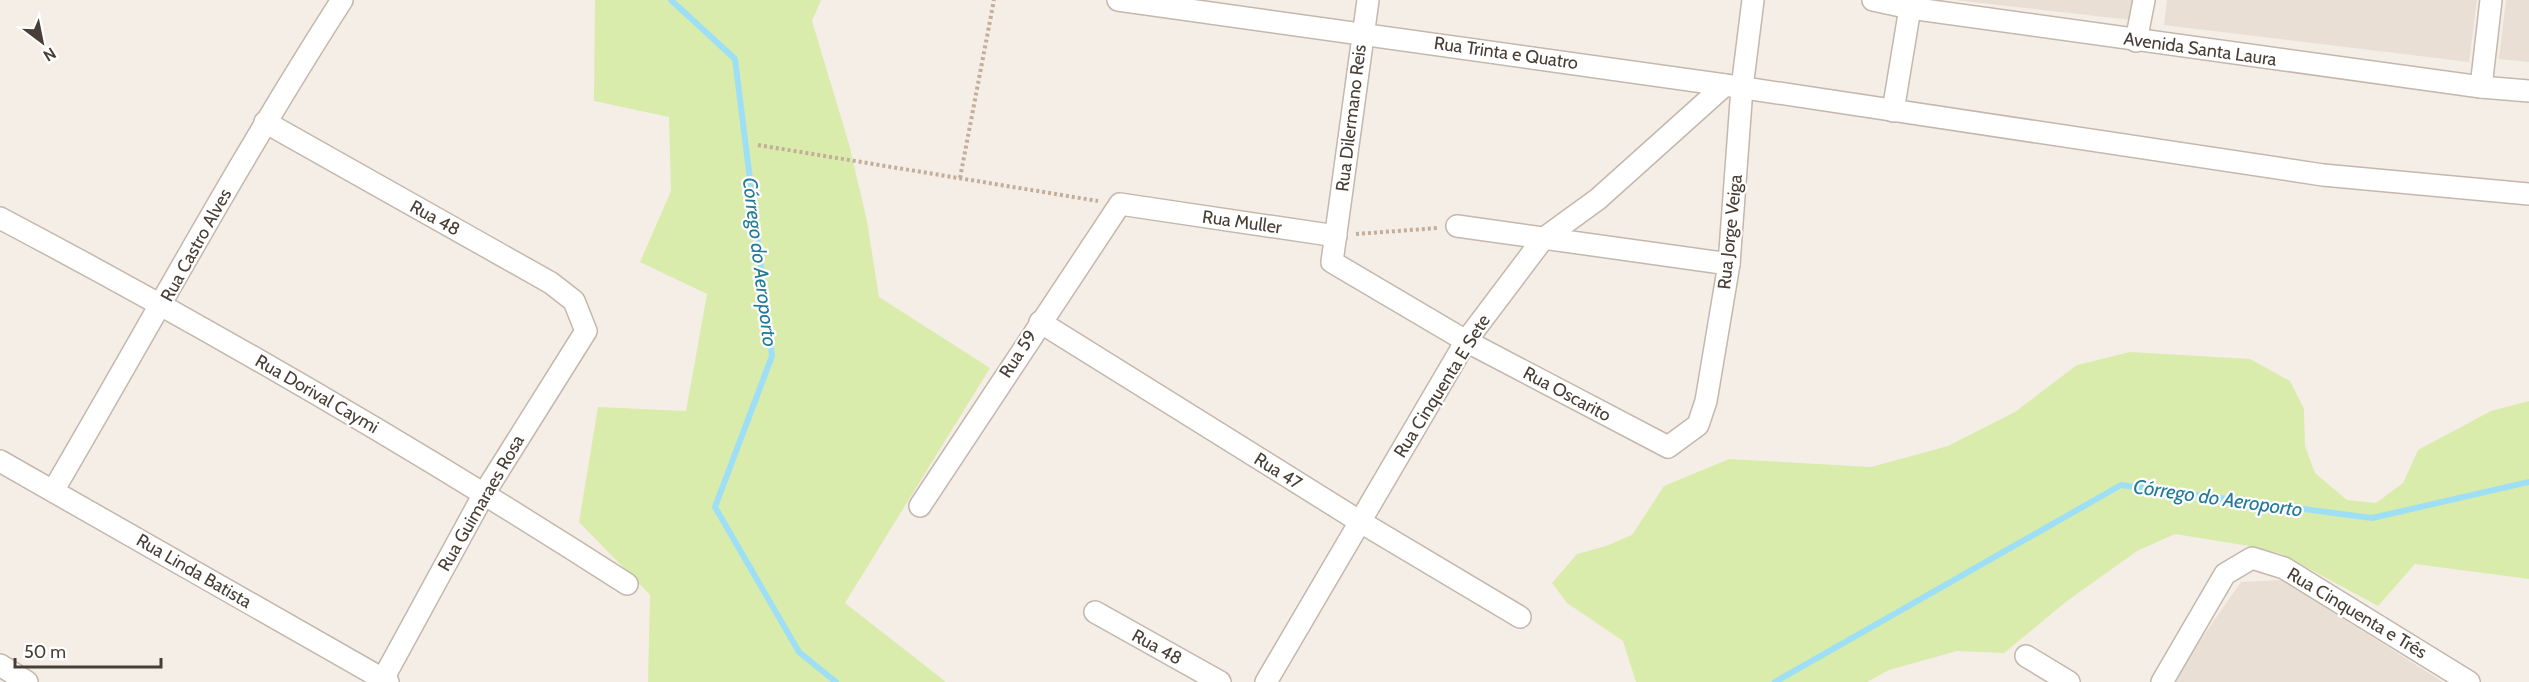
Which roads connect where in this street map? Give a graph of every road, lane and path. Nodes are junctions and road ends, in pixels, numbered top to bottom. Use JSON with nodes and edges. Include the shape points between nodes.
{"nodes":[{"id":1,"x":342,"y":0,"type":"edge"},
{"id":2,"x":994,"y":0,"type":"edge"},
{"id":3,"x":1118,"y":0,"type":"edge"},
{"id":4,"x":1368,"y":0,"type":"edge"},
{"id":5,"x":1753,"y":0,"type":"edge"},
{"id":6,"x":1873,"y":0,"type":"edge"},
{"id":7,"x":2144,"y":0,"type":"edge"},
{"id":8,"x":2491,"y":0,"type":"edge"},
{"id":9,"x":1910,"y":8,"type":"junction"},
{"id":10,"x":1362,"y":33,"type":"junction"},
{"id":11,"x":2136,"y":41,"type":"junction"},
{"id":12,"x":1734,"y":86,"type":"junction"},
{"id":13,"x":2481,"y":87,"type":"junction"},
{"id":14,"x":2529,"y":91,"type":"edge"},
{"id":15,"x":1893,"y":111,"type":"junction"},
{"id":16,"x":265,"y":122,"type":"junction"},
{"id":17,"x":758,"y":145,"type":"dead end"},
{"id":18,"x":960,"y":178,"type":"junction"},
{"id":19,"x":2529,"y":194,"type":"edge"},
{"id":20,"x":1120,"y":204,"type":"junction"},
{"id":21,"x":0,"y":218,"type":"edge"},
{"id":22,"x":1457,"y":226,"type":"joint"},
{"id":23,"x":1336,"y":236,"type":"junction"},
{"id":24,"x":1543,"y":239,"type":"junction"},
{"id":25,"x":1729,"y":264,"type":"junction"},
{"id":26,"x":163,"y":304,"type":"junction"},
{"id":27,"x":1040,"y":322,"type":"junction"},
{"id":28,"x":586,"y":331,"type":"joint"},
{"id":29,"x":1466,"y":341,"type":"junction"},
{"id":30,"x":1668,"y":447,"type":"joint"},
{"id":31,"x":0,"y":461,"type":"edge"},
{"id":32,"x":52,"y":491,"type":"junction"},
{"id":33,"x":485,"y":492,"type":"junction"},
{"id":34,"x":920,"y":506,"type":"dead end"},
{"id":35,"x":1359,"y":521,"type":"junction"},
{"id":36,"x":627,"y":584,"type":"dead end"},
{"id":37,"x":1095,"y":612,"type":"dead end"},
{"id":38,"x":1520,"y":616,"type":"dead end"},
{"id":39,"x":2026,"y":656,"type":"dead end"},
{"id":40,"x":0,"y":665,"type":"edge"},
{"id":41,"x":385,"y":680,"type":"edge"},
{"id":42,"x":27,"y":682,"type":"edge"},
{"id":43,"x":1220,"y":682,"type":"edge"},
{"id":44,"x":1266,"y":682,"type":"edge"},
{"id":45,"x":2069,"y":682,"type":"edge"},
{"id":46,"x":2162,"y":682,"type":"edge"},
{"id":47,"x":2469,"y":682,"type":"edge"}],
"edges":[{"from":1,"to":16,"type":"street","name":"Rua Castro Alves"},
{"from":2,"to":18,"type":"path"},
{"from":3,"to":10,"type":"street","name":"Rua Trinta e Quatro"},
{"from":4,"to":10,"type":"street","name":"Rua Dilermano Reis"},
{"from":5,"to":12,"type":"street","name":"Rua Jorge Veiga"},
{"from":6,"to":9,"type":"street","name":"Avenida Santa Laura"},
{"from":7,"to":11,"type":"street"},
{"from":8,"to":13,"type":"street"},
{"from":9,"to":11,"type":"street","name":"Avenida Santa Laura"},
{"from":9,"to":15,"type":"street"},
{"from":10,"to":12,"type":"street","name":"Rua Trinta e Quatro"},
{"from":10,"to":23,"type":"street","name":"Rua Dilermano Reis"},
{"from":11,"to":13,"type":"street","name":"Avenida Santa Laura"},
{"from":12,"to":15,"type":"street","name":"Rua Trinta e Quatro"},
{"from":12,"to":24,"type":"street","name":"Rua Cinquenta E Sete","via":[[1598,199]]},
{"from":12,"to":25,"type":"street","name":"Rua Jorge Veiga"},
{"from":13,"to":14,"type":"street","name":"Avenida Santa Laura"},
{"from":15,"to":19,"type":"street","name":"Rua Trinta e Quatro","via":[[2323,175]]},
{"from":16,"to":26,"type":"street","name":"Rua Castro Alves"},
{"from":16,"to":28,"type":"street","name":"Rua 48","via":[[551,283],[574,301]]},
{"from":17,"to":18,"type":"path"},
{"from":18,"to":20,"type":"path"},
{"from":20,"to":23,"type":"street","name":"Rua Muller"},
{"from":20,"to":27,"type":"street","name":"Rua 59"},
{"from":21,"to":26,"type":"street","name":"Rua Dorival Caymi"},
{"from":22,"to":23,"type":"path"},
{"from":22,"to":24,"type":"street"},
{"from":23,"to":29,"type":"street","name":"Rua Dilermano Reis","via":[[1332,262]]},
{"from":24,"to":25,"type":"street"},
{"from":24,"to":29,"type":"street","name":"Rua Cinquenta E Sete"},
{"from":25,"to":30,"type":"street","name":"Rua Jorge Veiga","via":[[1706,401],[1698,425]]},
{"from":26,"to":32,"type":"street","name":"Rua Castro Alves"},
{"from":26,"to":33,"type":"street","name":"Rua Dorival Caymi"},
{"from":27,"to":34,"type":"street","name":"Rua 59"},
{"from":27,"to":35,"type":"street","name":"Rua 47"},
{"from":28,"to":33,"type":"street","name":"Rua Guimaraes Rosa"},
{"from":29,"to":30,"type":"street","name":"Rua Oscarito"},
{"from":29,"to":35,"type":"street","name":"Rua Cinquenta E Sete"},
{"from":31,"to":32,"type":"street","name":"Rua Linda Batista"},
{"from":32,"to":41,"type":"street","name":"Rua Linda Batista"},
{"from":33,"to":36,"type":"street","name":"Rua Dorival Caymi"},
{"from":33,"to":41,"type":"street","name":"Rua Guimaraes Rosa"},
{"from":35,"to":38,"type":"street","name":"Rua 47"},
{"from":35,"to":44,"type":"street","name":"Rua Cinquenta E Sete"},
{"from":37,"to":43,"type":"street","name":"Rua 48"},
{"from":39,"to":45,"type":"street"},
{"from":40,"to":42,"type":"street"},
{"from":46,"to":47,"type":"street","name":"Rua Cinquenta e Três","via":[[2225,574],[2252,558],[2284,568]]}]}
